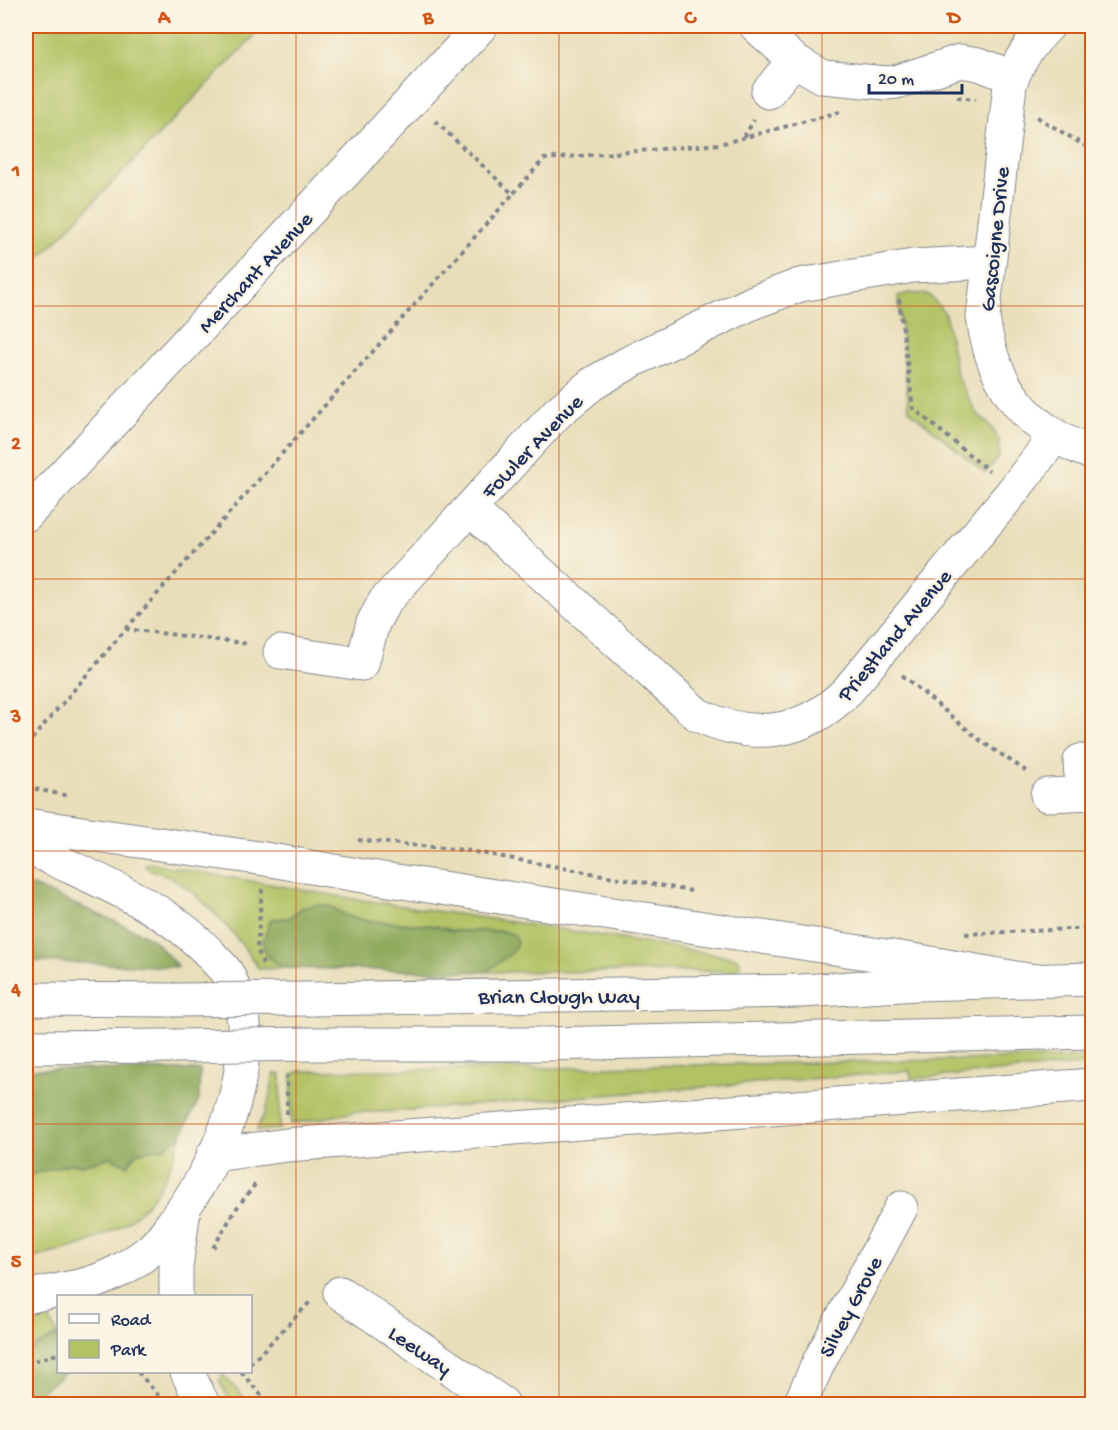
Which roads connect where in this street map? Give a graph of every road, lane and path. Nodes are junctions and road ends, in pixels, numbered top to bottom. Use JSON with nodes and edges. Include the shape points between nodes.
{"nodes":[{"id":1,"x":481,"y":26,"type":"edge"},
{"id":2,"x":756,"y":26,"type":"edge"},
{"id":3,"x":1048,"y":26,"type":"edge"},
{"id":4,"x":794,"y":60,"type":"junction"},
{"id":5,"x":1009,"y":90,"type":"junction"},
{"id":6,"x":768,"y":92,"type":"dead end"},
{"id":7,"x":951,"y":96,"type":"dead end"},
{"id":8,"x":413,"y":100,"type":"junction"},
{"id":9,"x":851,"y":110,"type":"dead end"},
{"id":10,"x":1092,"y":150,"type":"edge"},
{"id":11,"x":513,"y":194,"type":"junction"},
{"id":12,"x":989,"y":262,"type":"junction"},
{"id":13,"x":895,"y":269,"type":"junction"},
{"id":14,"x":1055,"y":436,"type":"junction"},
{"id":15,"x":1092,"y":453,"type":"edge"},
{"id":16,"x":1013,"y":491,"type":"junction"},
{"id":17,"x":470,"y":509,"type":"junction"},
{"id":18,"x":26,"y":515,"type":"edge"},
{"id":19,"x":126,"y":629,"type":"junction"},
{"id":20,"x":280,"y":652,"type":"joint"},
{"id":21,"x":878,"y":654,"type":"junction"},
{"id":22,"x":26,"y":746,"type":"edge"},
{"id":23,"x":1080,"y":761,"type":"dead end"},
{"id":24,"x":26,"y":787,"type":"edge"},
{"id":25,"x":1087,"y":793,"type":"edge"},
{"id":26,"x":1047,"y":795,"type":"joint"},
{"id":27,"x":72,"y":797,"type":"dead end"},
{"id":28,"x":26,"y":825,"type":"edge"},
{"id":29,"x":349,"y":839,"type":"dead end"},
{"id":30,"x":26,"y":846,"type":"edge"},
{"id":31,"x":697,"y":892,"type":"dead end"},
{"id":32,"x":1092,"y":928,"type":"edge"},
{"id":33,"x":955,"y":935,"type":"dead end"},
{"id":34,"x":1092,"y":979,"type":"edge"},
{"id":35,"x":1033,"y":981,"type":"junction"},
{"id":36,"x":26,"y":999,"type":"edge"},
{"id":37,"x":1092,"y":1032,"type":"edge"},
{"id":38,"x":26,"y":1047,"type":"edge"},
{"id":39,"x":1092,"y":1086,"type":"edge"},
{"id":40,"x":213,"y":1155,"type":"junction"},
{"id":41,"x":266,"y":1179,"type":"dead end"},
{"id":42,"x":184,"y":1208,"type":"junction"},
{"id":43,"x":901,"y":1208,"type":"dead end"},
{"id":44,"x":212,"y":1258,"type":"dead end"},
{"id":45,"x":98,"y":1291,"type":"edge"},
{"id":46,"x":340,"y":1293,"type":"joint"},
{"id":47,"x":176,"y":1295,"type":"edge"},
{"id":48,"x":26,"y":1297,"type":"edge"},
{"id":49,"x":57,"y":1354,"type":"edge"},
{"id":50,"x":252,"y":1362,"type":"edge"},
{"id":51,"x":26,"y":1364,"type":"edge"},
{"id":52,"x":140,"y":1373,"type":"edge"},
{"id":53,"x":188,"y":1373,"type":"edge"},
{"id":54,"x":243,"y":1373,"type":"edge"},
{"id":55,"x":166,"y":1404,"type":"edge"},
{"id":56,"x":203,"y":1404,"type":"edge"},
{"id":57,"x":269,"y":1404,"type":"edge"},
{"id":58,"x":502,"y":1404,"type":"edge"},
{"id":59,"x":800,"y":1404,"type":"edge"}],
"edges":[{"from":1,"to":8,"type":"main road","name":"Merchant Avenue"},
{"from":2,"to":4,"type":"main road"},
{"from":3,"to":5,"type":"main road","name":"Gascoigne Drive","via":[[1027,49]]},
{"from":4,"to":5,"type":"main road","via":[[823,77],[886,83],[904,81],[960,61],[979,64]]},
{"from":4,"to":6,"type":"main road"},
{"from":5,"to":7,"type":"path"},
{"from":5,"to":10,"type":"path","via":[[1020,105]]},
{"from":5,"to":12,"type":"main road","name":"Gascoigne Drive"},
{"from":8,"to":11,"type":"path"},
{"from":8,"to":18,"type":"main road","name":"Merchant Avenue"},
{"from":9,"to":11,"type":"path","via":[[720,144],[544,159]]},
{"from":11,"to":19,"type":"path"},
{"from":12,"to":13,"type":"main road","name":"Fowler Avenue"},
{"from":12,"to":14,"type":"main road","name":"Gascoigne Drive","via":[[983,316],[993,363],[1018,404]]},
{"from":13,"to":16,"type":"path","via":[[913,408]]},
{"from":13,"to":17,"type":"main road","name":"Fowler Avenue","via":[[780,291],[630,362],[592,384],[558,412]]},
{"from":14,"to":15,"type":"main road","name":"Gascoigne Drive"},
{"from":14,"to":16,"type":"main road","name":"Priestland Avenue"},
{"from":16,"to":21,"type":"main road","name":"Priestland Avenue"},
{"from":17,"to":20,"type":"main road","name":"Fowler Avenue","via":[[378,612],[367,637],[362,664]]},
{"from":17,"to":21,"type":"main road","name":"Priestland Avenue","via":[[686,705],[720,724],[758,731],[804,722],[838,701]]},
{"from":19,"to":20,"type":"path","via":[[257,645]]},
{"from":19,"to":22,"type":"path"},
{"from":21,"to":26,"type":"path","via":[[981,741],[1031,775],[1028,796]]},
{"from":23,"to":25,"type":"main road"},
{"from":24,"to":27,"type":"path"},
{"from":25,"to":26,"type":"main road"},
{"from":28,"to":35,"type":"main road"},
{"from":29,"to":31,"type":"path","via":[[464,850]]},
{"from":30,"to":40,"type":"main road","via":[[161,914],[197,940],[227,972],[244,1021],[242,1067],[234,1106]]},
{"from":32,"to":33,"type":"path"},
{"from":34,"to":35,"type":"main road","name":"Brian Clough Way"},
{"from":35,"to":36,"type":"main road","name":"Brian Clough Way","bridge":true,"via":[[790,992]]},
{"from":37,"to":38,"type":"main road","name":"Brian Clough Way","bridge":true,"via":[[545,1044]]},
{"from":39,"to":40,"type":"main road","via":[[297,1144]]},
{"from":40,"to":42,"type":"main road"},
{"from":41,"to":44,"type":"path","via":[[257,1182],[236,1209],[213,1248]]},
{"from":42,"to":45,"type":"main road","via":[[149,1252],[118,1270]]},
{"from":42,"to":47,"type":"main road"},
{"from":43,"to":59,"type":"main road","name":"Silvey Grove"},
{"from":45,"to":48,"type":"main road"},
{"from":46,"to":50,"type":"path","via":[[325,1285]]},
{"from":46,"to":58,"type":"main road","name":"Leeway"},
{"from":49,"to":51,"type":"path"},
{"from":52,"to":55,"type":"path"},
{"from":53,"to":56,"type":"main road"},
{"from":54,"to":57,"type":"path"}]}
